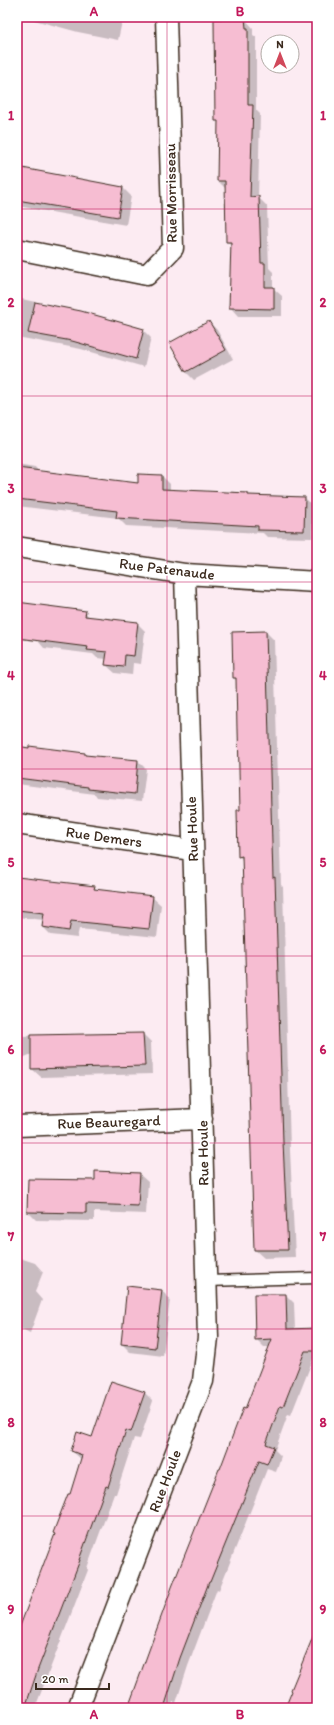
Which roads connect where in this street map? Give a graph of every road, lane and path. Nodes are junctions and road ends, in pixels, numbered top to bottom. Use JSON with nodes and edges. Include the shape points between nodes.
{"nodes":[{"id":1,"x":166,"y":17,"type":"edge"},
{"id":2,"x":17,"y":249,"type":"edge"},
{"id":3,"x":17,"y":548,"type":"edge"},
{"id":4,"x":185,"y":574,"type":"junction"},
{"id":5,"x":317,"y":582,"type":"edge"},
{"id":6,"x":17,"y":824,"type":"edge"},
{"id":7,"x":192,"y":850,"type":"junction"},
{"id":8,"x":202,"y":1119,"type":"junction"},
{"id":9,"x":17,"y":1126,"type":"edge"},
{"id":10,"x":317,"y":1278,"type":"edge"},
{"id":11,"x":206,"y":1282,"type":"junction"},
{"id":12,"x":78,"y":1708,"type":"edge"}],
"edges":[{"from":1,"to":2,"type":"street","name":"Rue Morrisseau","via":[[173,248],[147,275]]},
{"from":3,"to":4,"type":"street","name":"Rue Patenaude"},
{"from":4,"to":5,"type":"street","name":"Rue Patenaude"},
{"from":4,"to":7,"type":"street","name":"Rue Houle"},
{"from":6,"to":7,"type":"street","name":"Rue Demers"},
{"from":7,"to":8,"type":"street","name":"Rue Houle"},
{"from":8,"to":9,"type":"street","name":"Rue Beauregard"},
{"from":8,"to":11,"type":"street","name":"Rue Houle"},
{"from":10,"to":11,"type":"lane"},
{"from":11,"to":12,"type":"street","name":"Rue Houle","via":[[208,1337],[203,1381]]}]}
